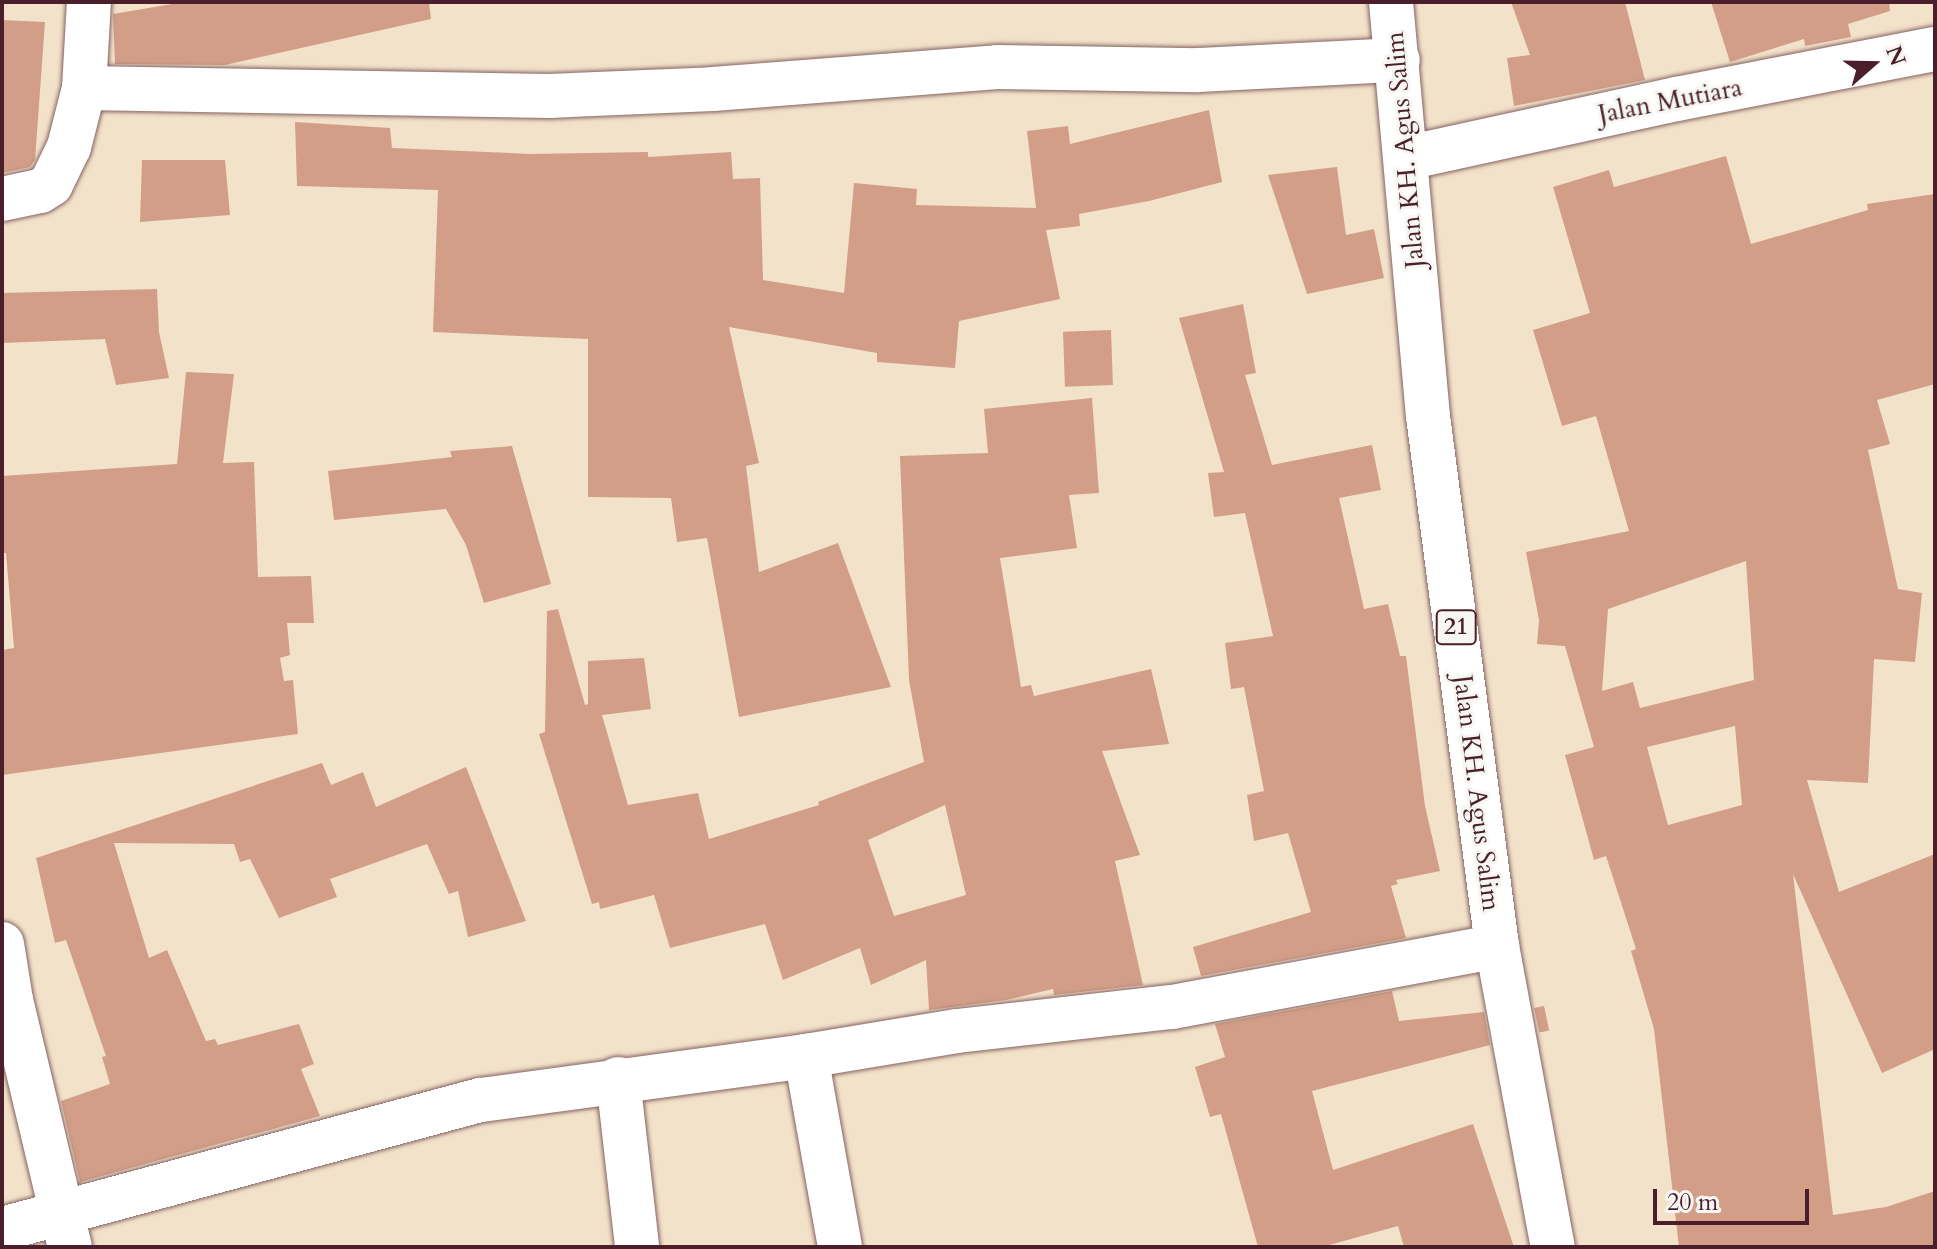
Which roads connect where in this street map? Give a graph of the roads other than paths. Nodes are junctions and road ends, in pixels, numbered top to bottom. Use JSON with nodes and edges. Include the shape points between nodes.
{"nodes":[{"id":1,"x":89,"y":2,"type":"edge"},
{"id":2,"x":1391,"y":2,"type":"edge"},
{"id":3,"x":1935,"y":49,"type":"edge"},
{"id":4,"x":1398,"y":60,"type":"junction"},
{"id":5,"x":84,"y":88,"type":"junction"},
{"id":6,"x":1406,"y":158,"type":"junction"},
{"id":7,"x":2,"y":199,"type":"edge"},
{"id":8,"x":2,"y":944,"type":"edge"},
{"id":9,"x":1497,"y":946,"type":"junction"},
{"id":10,"x":806,"y":1056,"type":"junction"},
{"id":11,"x":618,"y":1079,"type":"junction"},
{"id":12,"x":2,"y":1229,"type":"edge"},
{"id":13,"x":66,"y":1231,"type":"edge"},
{"id":14,"x":637,"y":1247,"type":"edge"},
{"id":15,"x":840,"y":1247,"type":"edge"},
{"id":16,"x":1553,"y":1247,"type":"edge"}],
"edges":[{"from":1,"to":5,"type":"main road"},
{"from":2,"to":4,"type":"main road","name":"Jalan KH. Agus Salim","number":"21"},
{"from":3,"to":6,"type":"main road","name":"Jalan Mutiara"},
{"from":4,"to":5,"type":"main road","via":[[1198,70],[997,67],[549,96]]},
{"from":4,"to":6,"type":"main road","name":"Jalan KH. Agus Salim","number":"21"},
{"from":5,"to":7,"type":"main road","via":[[69,147],[51,184]]},
{"from":6,"to":9,"type":"main road","name":"Jalan KH. Agus Salim","number":"21","via":[[1428,416]]},
{"from":8,"to":13,"type":"main road"},
{"from":9,"to":10,"type":"main road","via":[[1172,1007],[957,1031]]},
{"from":9,"to":16,"type":"main road","name":"Jalan KH. Agus Salim","number":"21"},
{"from":10,"to":11,"type":"main road"},
{"from":10,"to":15,"type":"main road"},
{"from":11,"to":13,"type":"main road","via":[[481,1100]]},
{"from":11,"to":14,"type":"main road"},
{"from":12,"to":13,"type":"main road"}]}
